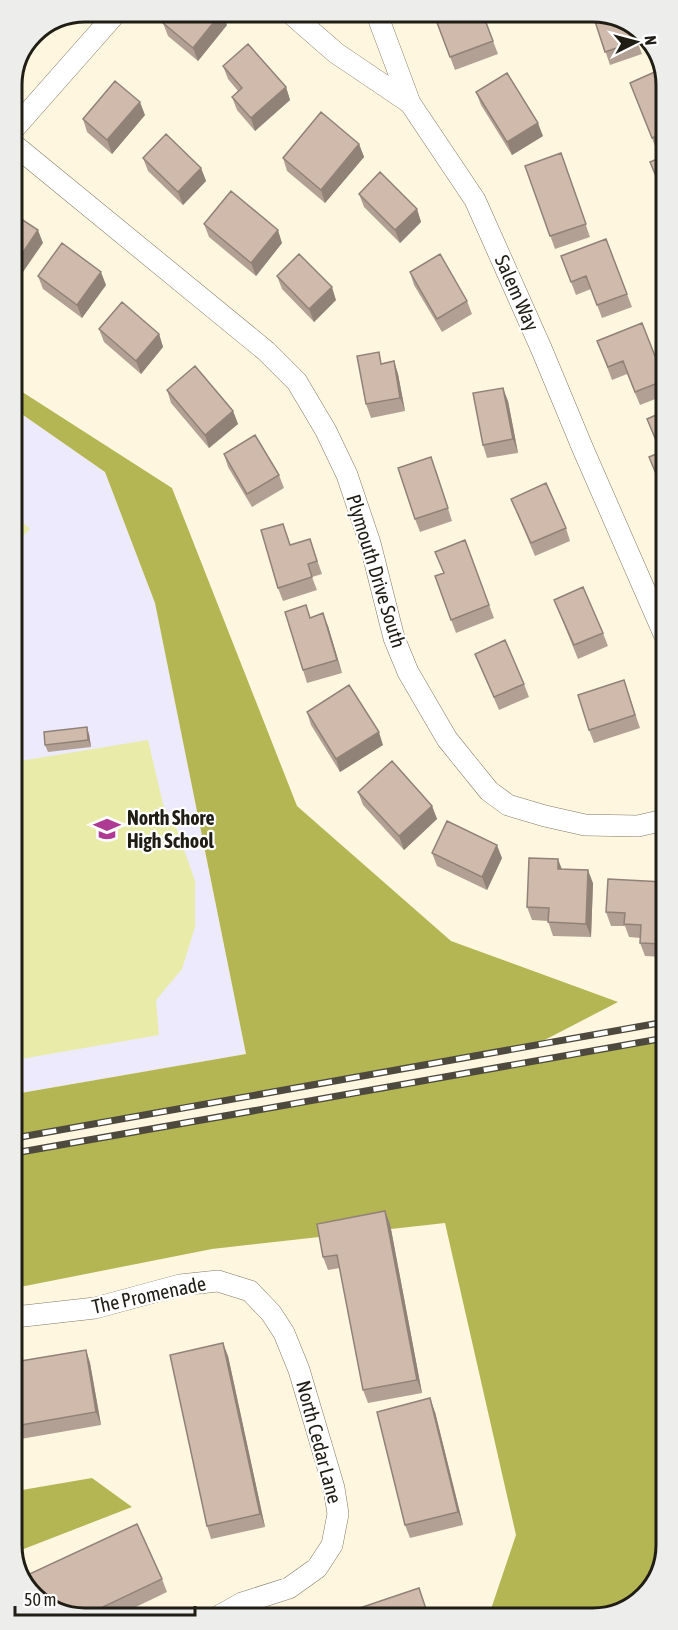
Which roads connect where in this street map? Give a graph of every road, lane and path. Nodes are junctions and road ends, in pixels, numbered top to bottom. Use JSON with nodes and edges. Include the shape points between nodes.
{"nodes":[{"id":1,"x":108,"y":22,"type":"edge"},
{"id":2,"x":301,"y":22,"type":"edge"},
{"id":3,"x":380,"y":23,"type":"edge"},
{"id":4,"x":410,"y":103,"type":"junction"},
{"id":5,"x":23,"y":119,"type":"edge"},
{"id":6,"x":23,"y":152,"type":"edge"},
{"id":7,"x":656,"y":615,"type":"edge"},
{"id":8,"x":656,"y":822,"type":"edge"},
{"id":9,"x":272,"y":1314,"type":"joint"},
{"id":10,"x":22,"y":1316,"type":"edge"},
{"id":11,"x":234,"y":1607,"type":"edge"}],
"edges":[{"from":1,"to":5,"type":"street"},
{"from":2,"to":4,"type":"street","name":"Salem Way","via":[[336,53]]},
{"from":3,"to":4,"type":"street"},
{"from":4,"to":7,"type":"street","name":"Salem Way","via":[[475,200]]},
{"from":6,"to":8,"type":"street","name":"Plymouth Drive South","via":[[266,351],[297,382],[347,475],[370,543],[394,638],[408,672],[447,739],[489,791],[508,805],[585,825],[638,826]]},
{"from":9,"to":10,"type":"street","name":"The Promenade","via":[[250,1291],[218,1281],[180,1285],[95,1308]]},
{"from":9,"to":11,"type":"street","name":"North Cedar Lane","via":[[299,1370],[338,1514],[332,1545],[317,1568],[289,1588]]}]}
